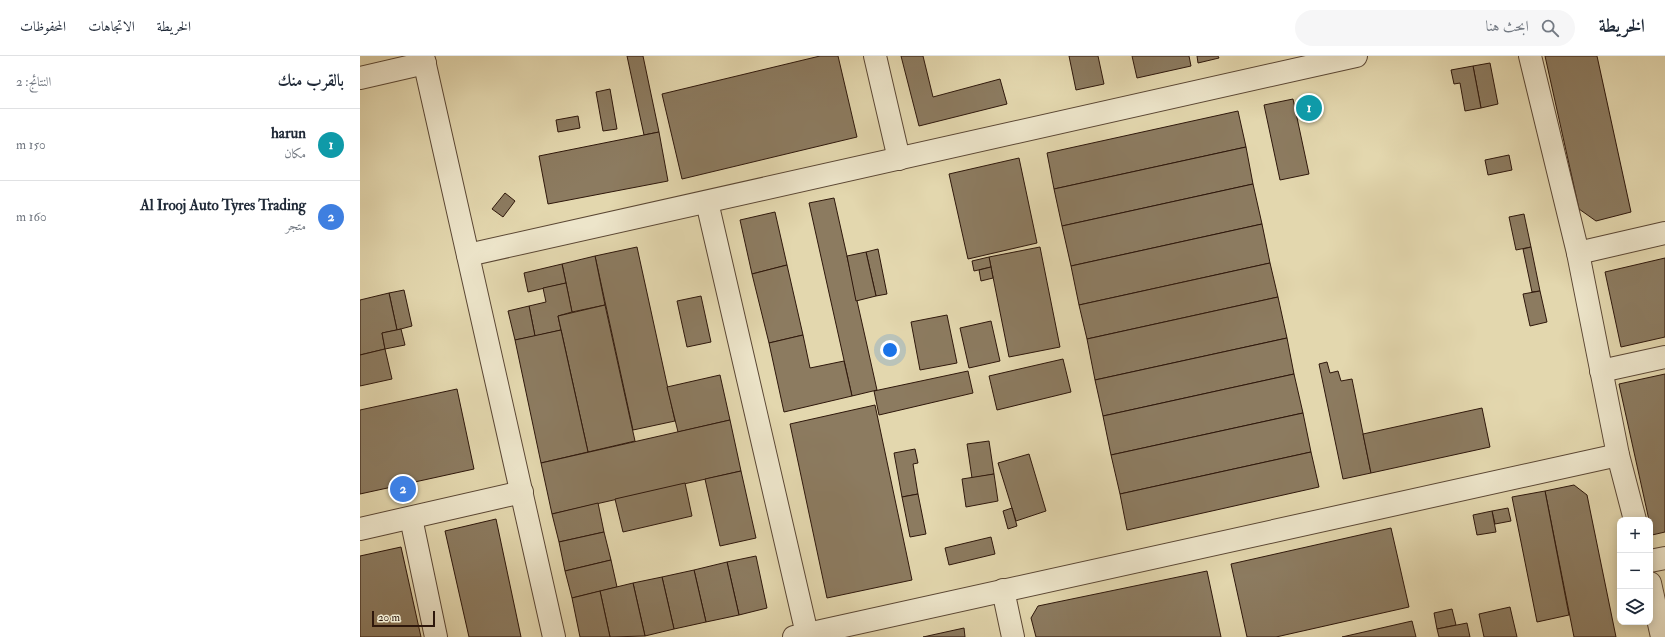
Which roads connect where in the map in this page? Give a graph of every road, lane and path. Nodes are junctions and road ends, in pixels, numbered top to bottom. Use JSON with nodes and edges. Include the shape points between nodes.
{"nodes":[{"id":1,"x":875,"y":56,"type":"edge"},
{"id":2,"x":1356,"y":56,"type":"edge"},
{"id":3,"x":1530,"y":56,"type":"edge"},
{"id":4,"x":424,"y":60,"type":"edge"},
{"id":5,"x":360,"y":78,"type":"edge"},
{"id":6,"x":899,"y":160,"type":"junction"},
{"id":7,"x":707,"y":202,"type":"junction"},
{"id":8,"x":1665,"y":233,"type":"edge"},
{"id":9,"x":1578,"y":253,"type":"junction"},
{"id":10,"x":468,"y":255,"type":"junction"},
{"id":11,"x":1665,"y":357,"type":"edge"},
{"id":12,"x":1601,"y":371,"type":"junction"},
{"id":13,"x":1618,"y":455,"type":"junction"},
{"id":14,"x":522,"y":492,"type":"junction"},
{"id":15,"x":1633,"y":517,"type":"edge"},
{"id":16,"x":411,"y":518,"type":"junction"},
{"id":17,"x":360,"y":529,"type":"edge"},
{"id":18,"x":1665,"y":558,"type":"edge"},
{"id":19,"x":1653,"y":560,"type":"edge"},
{"id":20,"x":1651,"y":589,"type":"edge"},
{"id":21,"x":1003,"y":590,"type":"junction"},
{"id":22,"x":801,"y":636,"type":"edge"},
{"id":23,"x":436,"y":637,"type":"edge"},
{"id":24,"x":554,"y":637,"type":"edge"},
{"id":25,"x":1013,"y":637,"type":"edge"},
{"id":26,"x":1662,"y":637,"type":"edge"}],
"edges":[{"from":1,"to":6,"type":"street"},
{"from":2,"to":6,"type":"street"},
{"from":3,"to":9,"type":"street"},
{"from":4,"to":5,"type":"street"},
{"from":4,"to":10,"type":"street"},
{"from":6,"to":7,"type":"street"},
{"from":7,"to":10,"type":"street"},
{"from":7,"to":22,"type":"street"},
{"from":8,"to":9,"type":"street"},
{"from":9,"to":12,"type":"street"},
{"from":10,"to":14,"type":"street"},
{"from":11,"to":12,"type":"street"},
{"from":12,"to":13,"type":"street"},
{"from":13,"to":15,"type":"street"},
{"from":13,"to":21,"type":"street"},
{"from":14,"to":16,"type":"street"},
{"from":14,"to":24,"type":"street"},
{"from":16,"to":17,"type":"street"},
{"from":16,"to":23,"type":"street"},
{"from":18,"to":19,"type":"street"},
{"from":20,"to":26,"type":"street"},
{"from":21,"to":22,"type":"street"},
{"from":21,"to":25,"type":"street"}]}
